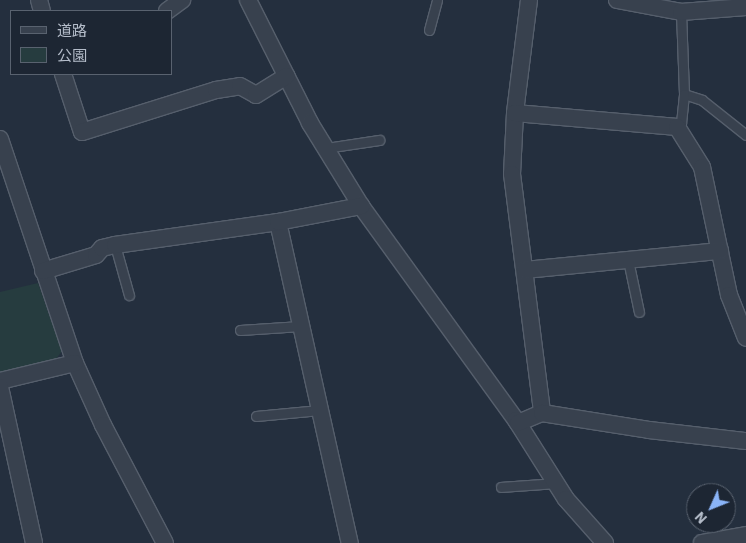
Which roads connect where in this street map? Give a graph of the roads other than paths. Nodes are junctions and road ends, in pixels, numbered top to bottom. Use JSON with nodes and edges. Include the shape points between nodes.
{"nodes":[{"id":1,"x":182,"y":0,"type":"edge"},
{"id":2,"x":248,"y":0,"type":"edge"},
{"id":3,"x":437,"y":0,"type":"edge"},
{"id":4,"x":530,"y":0,"type":"edge"},
{"id":5,"x":616,"y":0,"type":"edge"},
{"id":6,"x":746,"y":7,"type":"edge"},
{"id":7,"x":168,"y":10,"type":"edge"},
{"id":8,"x":681,"y":12,"type":"junction"},
{"id":9,"x":429,"y":30,"type":"dead end"},
{"id":10,"x":63,"y":75,"type":"edge"},
{"id":11,"x":287,"y":76,"type":"junction"},
{"id":12,"x":684,"y":94,"type":"junction"},
{"id":13,"x":515,"y":113,"type":"junction"},
{"id":14,"x":677,"y":126,"type":"junction"},
{"id":15,"x":746,"y":135,"type":"edge"},
{"id":16,"x":0,"y":140,"type":"edge"},
{"id":17,"x":379,"y":140,"type":"dead end"},
{"id":18,"x":326,"y":148,"type":"junction"},
{"id":19,"x":361,"y":206,"type":"junction"},
{"id":20,"x":278,"y":222,"type":"junction"},
{"id":21,"x":115,"y":246,"type":"junction"},
{"id":22,"x":720,"y":251,"type":"junction"},
{"id":23,"x":628,"y":260,"type":"junction"},
{"id":24,"x":526,"y":270,"type":"junction"},
{"id":25,"x":43,"y":271,"type":"junction"},
{"id":26,"x":129,"y":295,"type":"dead end"},
{"id":27,"x":639,"y":312,"type":"dead end"},
{"id":28,"x":301,"y":326,"type":"junction"},
{"id":29,"x":240,"y":330,"type":"dead end"},
{"id":30,"x":746,"y":338,"type":"edge"},
{"id":31,"x":75,"y":364,"type":"junction"},
{"id":32,"x":0,"y":381,"type":"edge"},
{"id":33,"x":0,"y":387,"type":"edge"},
{"id":34,"x":320,"y":410,"type":"junction"},
{"id":35,"x":542,"y":413,"type":"junction"},
{"id":36,"x":256,"y":416,"type":"dead end"},
{"id":37,"x":518,"y":423,"type":"junction"},
{"id":38,"x":746,"y":441,"type":"edge"},
{"id":39,"x":556,"y":484,"type":"junction"},
{"id":40,"x":501,"y":487,"type":"dead end"},
{"id":41,"x":746,"y":535,"type":"edge"},
{"id":42,"x":34,"y":543,"type":"edge"},
{"id":43,"x":165,"y":543,"type":"edge"},
{"id":44,"x":350,"y":543,"type":"edge"},
{"id":45,"x":606,"y":543,"type":"edge"},
{"id":46,"x":702,"y":543,"type":"edge"}],
"edges":[{"from":1,"to":7,"type":"street"},
{"from":2,"to":11,"type":"street"},
{"from":3,"to":9,"type":"lane"},
{"from":4,"to":13,"type":"street"},
{"from":5,"to":8,"type":"street"},
{"from":6,"to":8,"type":"street"},
{"from":8,"to":12,"type":"lane"},
{"from":10,"to":11,"type":"street","via":[[82,132],[216,90],[240,86],[256,95]]},
{"from":11,"to":18,"type":"street"},
{"from":12,"to":14,"type":"lane","via":[[681,123]]},
{"from":12,"to":15,"type":"lane","via":[[702,100]]},
{"from":13,"to":14,"type":"street"},
{"from":13,"to":24,"type":"street","via":[[513,198]]},
{"from":14,"to":22,"type":"street","via":[[702,168]]},
{"from":16,"to":25,"type":"street"},
{"from":17,"to":18,"type":"lane"},
{"from":18,"to":19,"type":"street"},
{"from":19,"to":20,"type":"street"},
{"from":19,"to":37,"type":"street"},
{"from":20,"to":21,"type":"street"},
{"from":20,"to":28,"type":"street"},
{"from":21,"to":25,"type":"street"},
{"from":21,"to":26,"type":"lane"},
{"from":22,"to":23,"type":"street"},
{"from":22,"to":30,"type":"street","via":[[729,295]]},
{"from":23,"to":24,"type":"street"},
{"from":23,"to":27,"type":"lane"},
{"from":24,"to":35,"type":"street"},
{"from":25,"to":31,"type":"street"},
{"from":28,"to":29,"type":"lane"},
{"from":28,"to":34,"type":"street"},
{"from":31,"to":32,"type":"street"},
{"from":31,"to":43,"type":"street"},
{"from":33,"to":42,"type":"street"},
{"from":34,"to":36,"type":"lane"},
{"from":34,"to":44,"type":"street"},
{"from":35,"to":37,"type":"street"},
{"from":35,"to":38,"type":"street"},
{"from":37,"to":39,"type":"street"},
{"from":39,"to":40,"type":"lane"},
{"from":39,"to":45,"type":"street"},
{"from":41,"to":46,"type":"street"}]}
